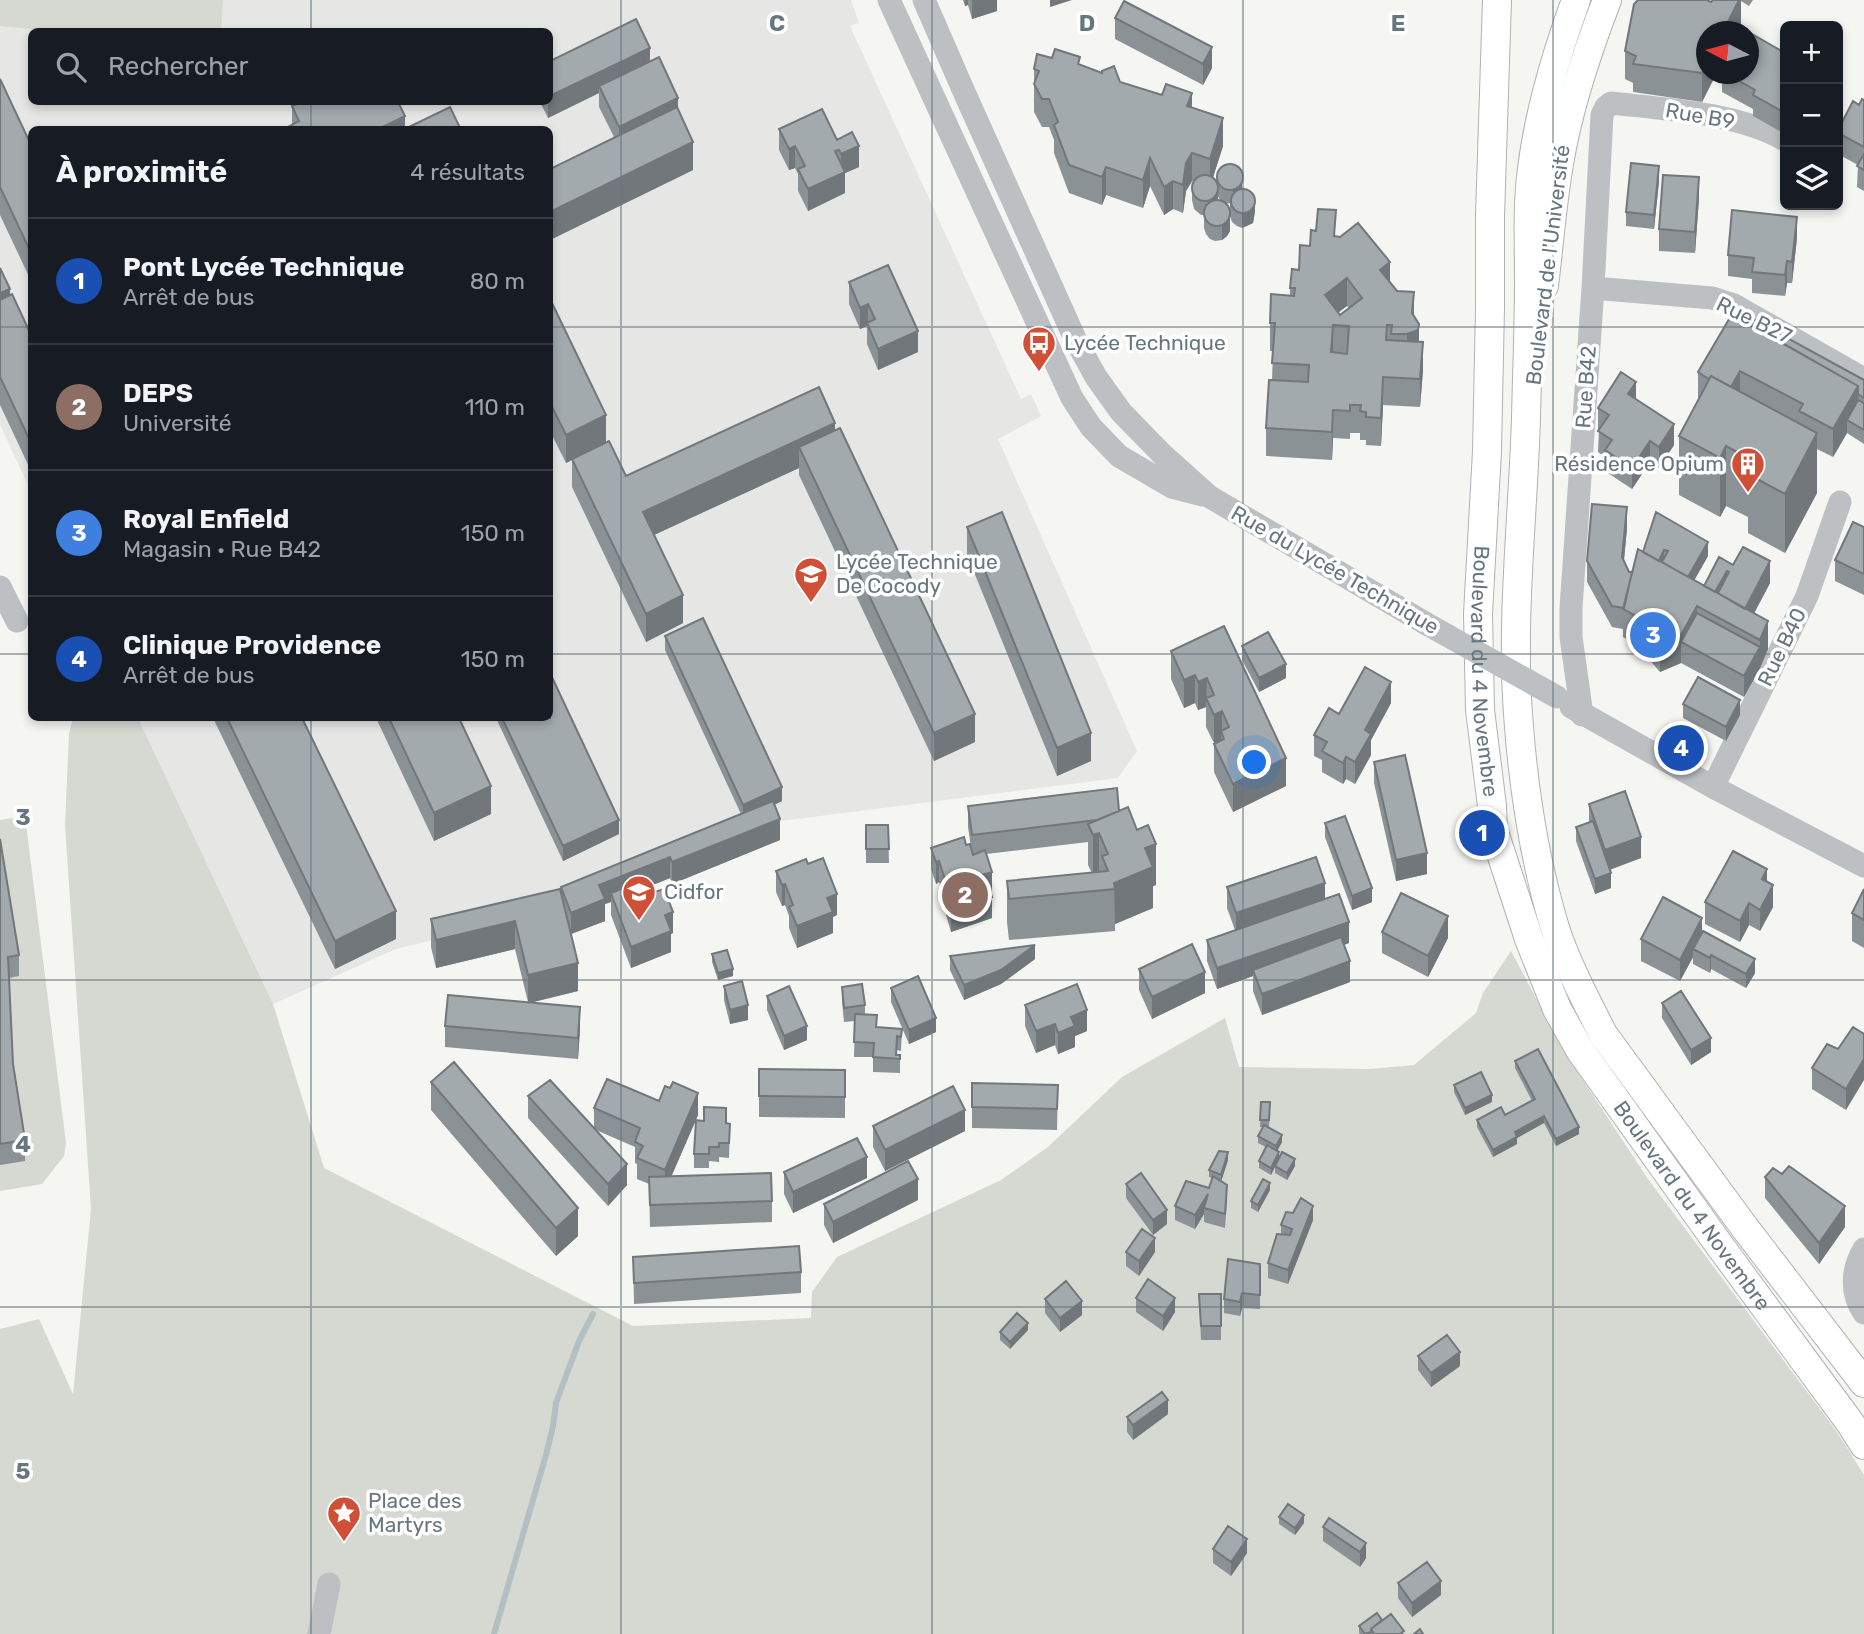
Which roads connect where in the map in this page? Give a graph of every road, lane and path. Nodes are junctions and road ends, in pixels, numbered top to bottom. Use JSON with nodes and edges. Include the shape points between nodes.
{"nodes":[{"id":1,"x":889,"y":0,"type":"edge"},
{"id":2,"x":924,"y":0,"type":"edge"},
{"id":3,"x":1497,"y":0,"type":"edge"},
{"id":4,"x":1513,"y":0,"type":"edge"},
{"id":5,"x":1576,"y":0,"type":"edge"},
{"id":6,"x":1607,"y":0,"type":"edge"},
{"id":7,"x":1494,"y":86,"type":"junction"},
{"id":8,"x":1611,"y":103,"type":"joint"},
{"id":9,"x":1780,"y":137,"type":"edge"},
{"id":10,"x":1490,"y":216,"type":"junction"},
{"id":11,"x":1529,"y":218,"type":"junction"},
{"id":12,"x":1592,"y":288,"type":"junction"},
{"id":13,"x":1864,"y":379,"type":"edge"},
{"id":14,"x":1525,"y":452,"type":"junction"},
{"id":15,"x":1210,"y":497,"type":"junction"},
{"id":16,"x":1840,"y":502,"type":"dead end"},
{"id":17,"x":0,"y":587,"type":"edge"},
{"id":18,"x":17,"y":621,"type":"dead end"},
{"id":19,"x":1582,"y":715,"type":"junction"},
{"id":20,"x":1713,"y":787,"type":"junction"},
{"id":21,"x":1864,"y":866,"type":"edge"},
{"id":22,"x":1864,"y":1249,"type":"edge"},
{"id":23,"x":1864,"y":1313,"type":"edge"},
{"id":24,"x":1864,"y":1383,"type":"edge"},
{"id":25,"x":1864,"y":1445,"type":"edge"},
{"id":26,"x":329,"y":1584,"type":"dead end"},
{"id":27,"x":319,"y":1634,"type":"edge"}],
"edges":[{"from":1,"to":15,"type":"street","via":[[1072,398],[1119,456],[1172,487]]},
{"from":2,"to":15,"type":"street","via":[[1096,377],[1144,438]]},
{"from":3,"to":7,"type":"main road","name":"Boulevard du 4 Novembre"},
{"from":4,"to":7,"type":"main road"},
{"from":5,"to":11,"type":"main road","name":"Boulevard du 4 Novembre","via":[[1538,126]]},
{"from":6,"to":14,"type":"main road","name":"Boulevard de l'Université","via":[[1576,91],[1559,163]]},
{"from":7,"to":10,"type":"main road","name":"Boulevard du 4 Novembre"},
{"from":8,"to":9,"type":"street","name":"Rue B9","via":[[1716,117]]},
{"from":8,"to":12,"type":"street","name":"Rue B42","via":[[1602,114]]},
{"from":10,"to":11,"type":"main road"},
{"from":10,"to":25,"type":"main road","name":"Boulevard du 4 Novembre","via":[[1487,451],[1478,614],[1480,696],[1493,829],[1529,939],[1557,1010],[1580,1050]]},
{"from":11,"to":14,"type":"main road","name":"Boulevard du 4 Novembre"},
{"from":12,"to":13,"type":"street","name":"Rue B27","via":[[1712,298],[1734,305]]},
{"from":12,"to":19,"type":"street","name":"Rue B42","via":[[1570,637]]},
{"from":14,"to":24,"type":"main road","name":"Boulevard du 4 Novembre","via":[[1517,616],[1518,713],[1527,802],[1556,931],[1610,1044]]},
{"from":15,"to":19,"type":"street","name":"Rue du Lycée Technique","bridge":true},
{"from":16,"to":20,"type":"street","name":"Rue B40","via":[[1807,596]]},
{"from":17,"to":18,"type":"street"},
{"from":19,"to":20,"type":"street","name":"Rue du Lycée Technique"},
{"from":20,"to":21,"type":"street","name":"Rue du Lycée Technique"},
{"from":22,"to":23,"type":"street","via":[[1854,1276],[1854,1292]]},
{"from":26,"to":27,"type":"street"}]}
